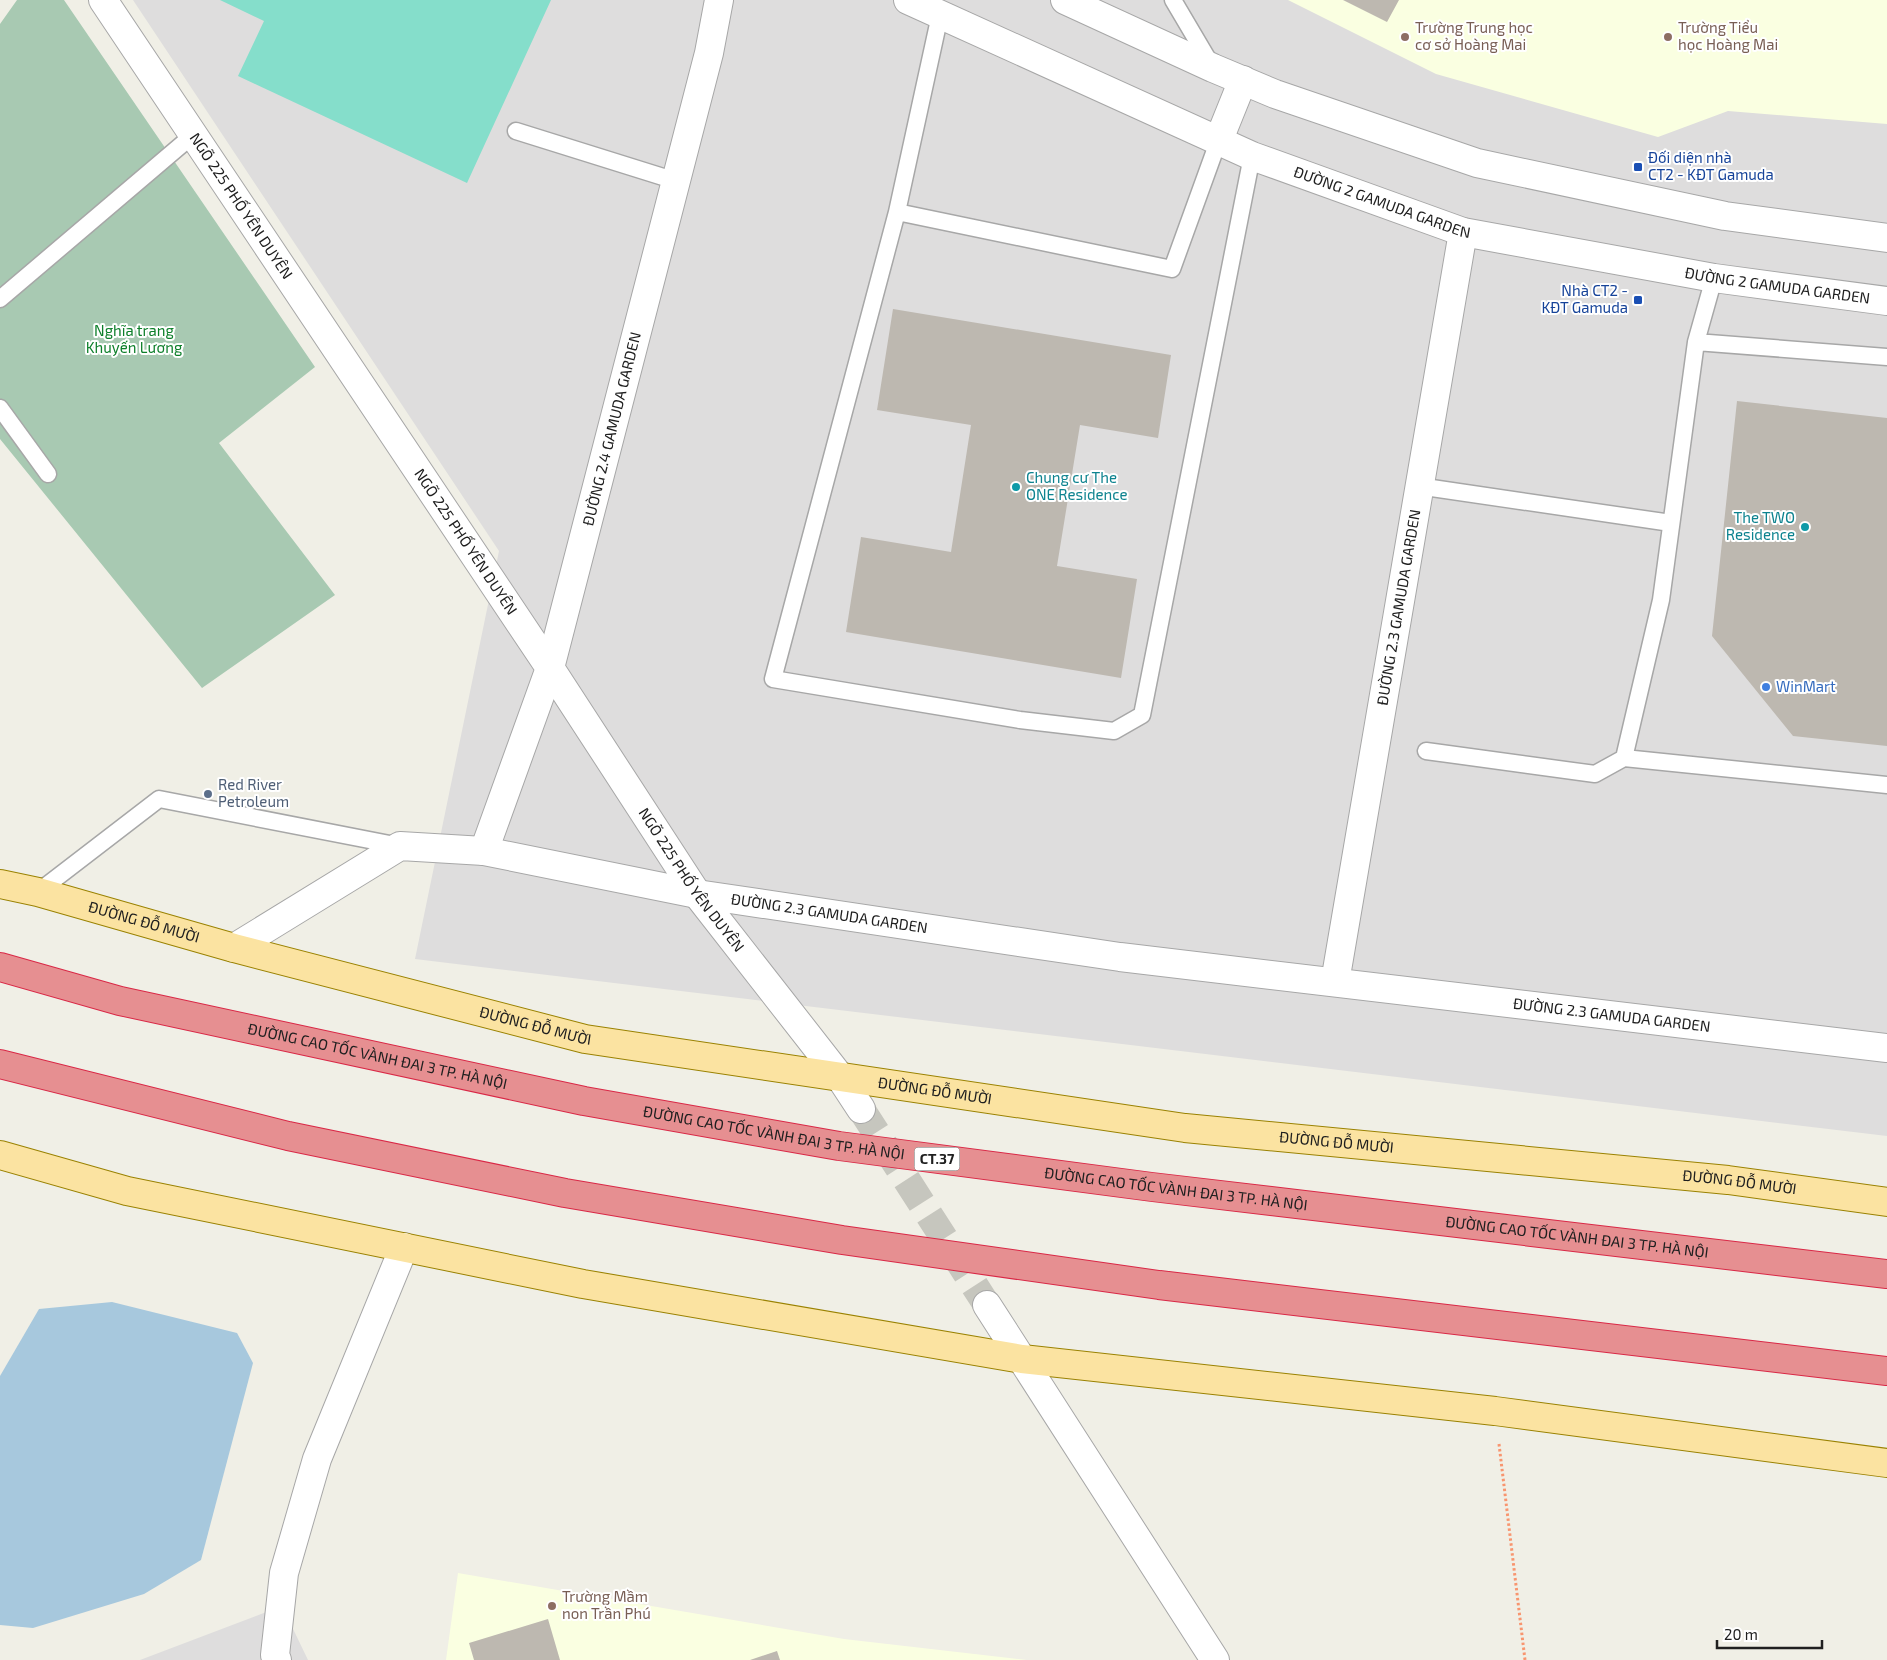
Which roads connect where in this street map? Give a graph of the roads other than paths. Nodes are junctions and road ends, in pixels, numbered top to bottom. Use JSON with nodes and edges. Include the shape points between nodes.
{"nodes":[{"id":1,"x":103,"y":0,"type":"edge"},
{"id":2,"x":719,"y":0,"type":"edge"},
{"id":3,"x":908,"y":0,"type":"edge"},
{"id":4,"x":1065,"y":0,"type":"edge"},
{"id":5,"x":1173,"y":0,"type":"edge"},
{"id":6,"x":940,"y":15,"type":"junction"},
{"id":7,"x":1213,"y":68,"type":"junction"},
{"id":8,"x":1243,"y":80,"type":"junction"},
{"id":9,"x":516,"y":130,"type":"dead end"},
{"id":10,"x":193,"y":135,"type":"junction"},
{"id":11,"x":1218,"y":142,"type":"junction"},
{"id":12,"x":1252,"y":156,"type":"junction"},
{"id":13,"x":676,"y":180,"type":"junction"},
{"id":14,"x":897,"y":212,"type":"junction"},
{"id":15,"x":1463,"y":232,"type":"junction"},
{"id":16,"x":1887,"y":238,"type":"edge"},
{"id":17,"x":1714,"y":278,"type":"junction"},
{"id":18,"x":0,"y":299,"type":"edge"},
{"id":19,"x":1887,"y":301,"type":"edge"},
{"id":20,"x":1696,"y":342,"type":"junction"},
{"id":21,"x":1887,"y":357,"type":"edge"},
{"id":22,"x":0,"y":408,"type":"edge"},
{"id":23,"x":48,"y":474,"type":"dead end"},
{"id":24,"x":1418,"y":486,"type":"junction"},
{"id":25,"x":1671,"y":523,"type":"junction"},
{"id":26,"x":550,"y":668,"type":"junction"},
{"id":27,"x":1426,"y":751,"type":"dead end"},
{"id":28,"x":1624,"y":758,"type":"junction"},
{"id":29,"x":1887,"y":785,"type":"edge"},
{"id":30,"x":400,"y":846,"type":"junction"},
{"id":31,"x":484,"y":851,"type":"junction"},
{"id":32,"x":0,"y":884,"type":"edge"},
{"id":33,"x":38,"y":892,"type":"junction"},
{"id":34,"x":697,"y":894,"type":"junction"},
{"id":35,"x":234,"y":948,"type":"junction"},
{"id":36,"x":0,"y":967,"type":"edge"},
{"id":37,"x":1335,"y":982,"type":"junction"},
{"id":38,"x":1887,"y":1048,"type":"edge"},
{"id":39,"x":0,"y":1064,"type":"edge"},
{"id":40,"x":840,"y":1077,"type":"junction"},
{"id":41,"x":861,"y":1109,"type":"tunnel mouth"},
{"id":42,"x":0,"y":1155,"type":"edge"},
{"id":43,"x":1887,"y":1202,"type":"edge"},
{"id":44,"x":404,"y":1247,"type":"junction"},
{"id":45,"x":1887,"y":1274,"type":"edge"},
{"id":46,"x":987,"y":1305,"type":"tunnel mouth"},
{"id":47,"x":1022,"y":1359,"type":"junction"},
{"id":48,"x":1887,"y":1371,"type":"edge"},
{"id":49,"x":1887,"y":1463,"type":"edge"},
{"id":50,"x":272,"y":1658,"type":"edge"},
{"id":51,"x":1215,"y":1660,"type":"edge"}],
"edges":[{"from":1,"to":10,"type":"street","name":"NGÕ 225 PHỐ YÊN DUYÊN"},
{"from":2,"to":13,"type":"street","name":"ĐƯỜNG 2.4 GAMUDA GARDEN","via":[[710,53]]},
{"from":3,"to":6,"type":"street","name":"ĐƯỜNG 2 GAMUDA GARDEN"},
{"from":4,"to":7,"type":"street"},
{"from":5,"to":7,"type":"lane"},
{"from":6,"to":11,"type":"street","name":"ĐƯỜNG 2 GAMUDA GARDEN"},
{"from":6,"to":14,"type":"lane"},
{"from":7,"to":8,"type":"street"},
{"from":8,"to":11,"type":"street"},
{"from":8,"to":16,"type":"street","via":[[1477,163],[1726,216]]},
{"from":9,"to":13,"type":"lane"},
{"from":10,"to":18,"type":"lane"},
{"from":10,"to":26,"type":"street","name":"NGÕ 225 PHỐ YÊN DUYÊN"},
{"from":11,"to":12,"type":"street","name":"ĐƯỜNG 2 GAMUDA GARDEN"},
{"from":11,"to":14,"type":"lane","via":[[1172,270]]},
{"from":12,"to":14,"type":"lane","via":[[1142,715],[1114,731],[1020,720],[773,679]]},
{"from":12,"to":15,"type":"street","name":"ĐƯỜNG 2 GAMUDA GARDEN"},
{"from":13,"to":26,"type":"street","name":"ĐƯỜNG 2.4 GAMUDA GARDEN"},
{"from":15,"to":17,"type":"street","name":"ĐƯỜNG 2 GAMUDA GARDEN"},
{"from":15,"to":24,"type":"street","name":"ĐƯỜNG 2.3 GAMUDA GARDEN"},
{"from":17,"to":19,"type":"street","name":"ĐƯỜNG 2 GAMUDA GARDEN"},
{"from":17,"to":20,"type":"lane"},
{"from":20,"to":21,"type":"lane"},
{"from":20,"to":25,"type":"lane"},
{"from":22,"to":23,"type":"lane"},
{"from":24,"to":25,"type":"lane"},
{"from":24,"to":37,"type":"street","name":"ĐƯỜNG 2.3 GAMUDA GARDEN"},
{"from":25,"to":28,"type":"lane","via":[[1661,600]]},
{"from":26,"to":31,"type":"street","name":"ĐƯỜNG 2.4 GAMUDA GARDEN"},
{"from":26,"to":34,"type":"street","name":"NGÕ 225 PHỐ YÊN DUYÊN"},
{"from":27,"to":28,"type":"lane","via":[[1595,774]]},
{"from":28,"to":29,"type":"lane"},
{"from":30,"to":31,"type":"street","name":"ĐƯỜNG 2.3 GAMUDA GARDEN"},
{"from":30,"to":33,"type":"lane","via":[[159,799]]},
{"from":30,"to":35,"type":"street"},
{"from":31,"to":34,"type":"street","name":"ĐƯỜNG 2.3 GAMUDA GARDEN"},
{"from":32,"to":33,"type":"main road","name":"ĐƯỜNG ĐỖ MƯỜI"},
{"from":33,"to":35,"type":"main road","name":"ĐƯỜNG ĐỖ MƯỜI"},
{"from":34,"to":37,"type":"street","name":"ĐƯỜNG 2.3 GAMUDA GARDEN","via":[[1120,957]]},
{"from":34,"to":40,"type":"street","name":"NGÕ 225 PHỐ YÊN DUYÊN"},
{"from":35,"to":40,"type":"main road","name":"ĐƯỜNG ĐỖ MƯỜI","via":[[585,1039]]},
{"from":36,"to":45,"type":"highway","name":"ĐƯỜNG CAO TỐC VÀNH ĐAI 3 TP. HÀ NỘI","number":"CT.37","via":[[120,1001],[584,1101],[839,1146],[1152,1187]]},
{"from":37,"to":38,"type":"street","name":"ĐƯỜNG 2.3 GAMUDA GARDEN"},
{"from":39,"to":48,"type":"highway","via":[[326,1144],[564,1193],[842,1240],[1159,1285]]},
{"from":40,"to":41,"type":"street","name":"NGÕ 225 PHỐ YÊN DUYÊN"},
{"from":40,"to":43,"type":"main road","name":"ĐƯỜNG ĐỖ MƯỜI","via":[[1185,1128],[1728,1180]]},
{"from":42,"to":44,"type":"main road","via":[[127,1191]]},
{"from":44,"to":47,"type":"main road","via":[[583,1284]]},
{"from":44,"to":50,"type":"street","via":[[317,1459],[284,1573]]},
{"from":46,"to":47,"type":"street"},
{"from":47,"to":49,"type":"main road","via":[[1495,1412]]},
{"from":47,"to":51,"type":"street"}]}
